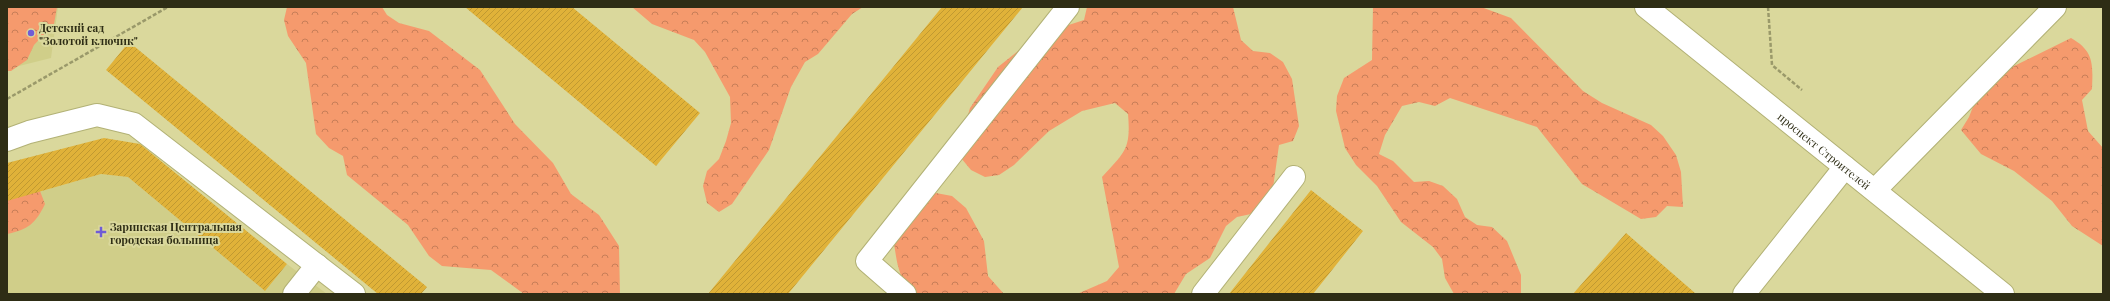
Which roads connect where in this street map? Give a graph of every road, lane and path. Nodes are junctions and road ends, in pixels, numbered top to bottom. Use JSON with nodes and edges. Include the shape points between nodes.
{"nodes":[{"id":1,"x":168,"y":7,"type":"edge"},
{"id":2,"x":1068,"y":7,"type":"edge"},
{"id":3,"x":1646,"y":7,"type":"edge"},
{"id":4,"x":1768,"y":7,"type":"edge"},
{"id":5,"x":2055,"y":7,"type":"edge"},
{"id":6,"x":1802,"y":90,"type":"dead end"},
{"id":7,"x":7,"y":99,"type":"edge"},
{"id":8,"x":7,"y":140,"type":"edge"},
{"id":9,"x":1845,"y":167,"type":"junction"},
{"id":10,"x":1294,"y":177,"type":"dead end"},
{"id":11,"x":1875,"y":190,"type":"junction"},
{"id":12,"x":317,"y":265,"type":"junction"},
{"id":13,"x":294,"y":294,"type":"edge"},
{"id":14,"x":354,"y":294,"type":"edge"},
{"id":15,"x":905,"y":294,"type":"edge"},
{"id":16,"x":1203,"y":294,"type":"edge"},
{"id":17,"x":1744,"y":294,"type":"edge"},
{"id":18,"x":2003,"y":294,"type":"edge"}],
"edges":[{"from":1,"to":7,"type":"path"},
{"from":2,"to":15,"type":"street","via":[[867,261]]},
{"from":3,"to":9,"type":"street","name":"проспект Строителей"},
{"from":4,"to":6,"type":"path","via":[[1772,65]]},
{"from":5,"to":11,"type":"street"},
{"from":8,"to":12,"type":"street","via":[[97,115],[134,124]]},
{"from":9,"to":11,"type":"street","name":"проспект Строителей"},
{"from":9,"to":17,"type":"street"},
{"from":10,"to":16,"type":"street"},
{"from":11,"to":18,"type":"street","name":"проспект Строителей"},
{"from":12,"to":13,"type":"street"},
{"from":12,"to":14,"type":"street"}]}
